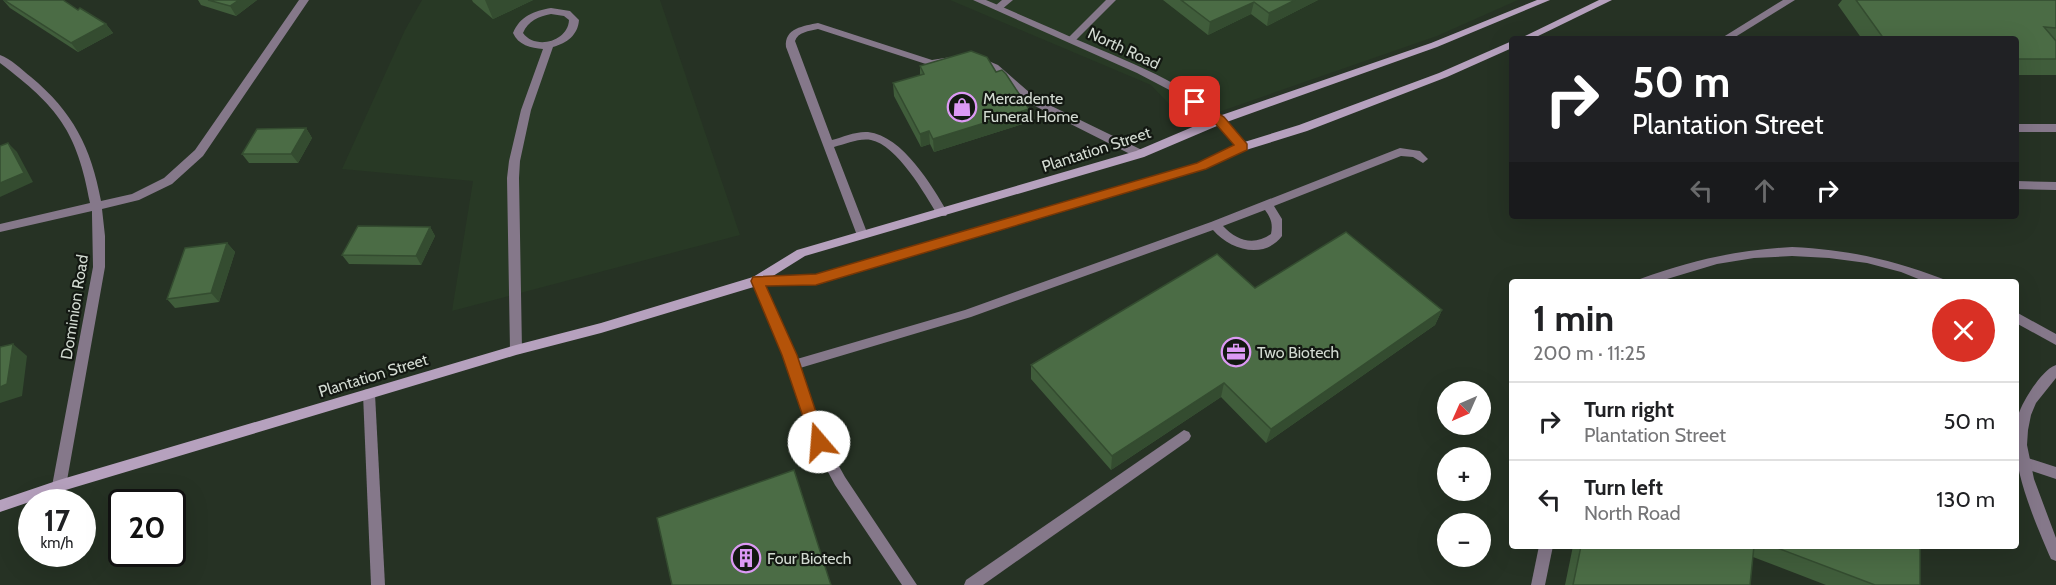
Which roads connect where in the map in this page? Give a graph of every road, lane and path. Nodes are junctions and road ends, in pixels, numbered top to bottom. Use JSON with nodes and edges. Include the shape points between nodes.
{"nodes":[{"id":1,"x":304,"y":0,"type":"edge"},
{"id":2,"x":978,"y":0,"type":"edge"},
{"id":3,"x":1008,"y":0,"type":"edge"},
{"id":4,"x":1111,"y":0,"type":"edge"},
{"id":5,"x":1545,"y":0,"type":"edge"},
{"id":6,"x":1607,"y":0,"type":"edge"},
{"id":7,"x":1790,"y":0,"type":"edge"},
{"id":8,"x":998,"y":8,"type":"junction"},
{"id":9,"x":1530,"y":36,"type":"edge"},
{"id":10,"x":1730,"y":36,"type":"edge"},
{"id":11,"x":1071,"y":40,"type":"junction"},
{"id":12,"x":549,"y":45,"type":"junction"},
{"id":13,"x":1509,"y":45,"type":"edge"},
{"id":14,"x":0,"y":58,"type":"edge"},
{"id":15,"x":16,"y":71,"type":"junction"},
{"id":16,"x":0,"y":72,"type":"edge"},
{"id":17,"x":1220,"y":120,"type":"junction"},
{"id":18,"x":2019,"y":128,"type":"edge"},
{"id":19,"x":2056,"y":128,"type":"edge"},
{"id":20,"x":828,"y":145,"type":"junction"},
{"id":21,"x":1242,"y":147,"type":"junction"},
{"id":22,"x":1140,"y":154,"type":"junction"},
{"id":23,"x":1423,"y":159,"type":"dead end"},
{"id":24,"x":2019,"y":185,"type":"edge"},
{"id":25,"x":2056,"y":186,"type":"edge"},
{"id":26,"x":1267,"y":204,"type":"junction"},
{"id":27,"x":98,"y":207,"type":"junction"},
{"id":28,"x":942,"y":213,"type":"junction"},
{"id":29,"x":1215,"y":225,"type":"junction"},
{"id":30,"x":0,"y":228,"type":"edge"},
{"id":31,"x":862,"y":235,"type":"junction"},
{"id":32,"x":1666,"y":273,"type":"junction"},
{"id":33,"x":1651,"y":279,"type":"edge"},
{"id":34,"x":1673,"y":279,"type":"edge"},
{"id":35,"x":1931,"y":279,"type":"edge"},
{"id":36,"x":757,"y":281,"type":"junction"},
{"id":37,"x":2019,"y":319,"type":"edge"},
{"id":38,"x":2056,"y":340,"type":"edge"},
{"id":39,"x":516,"y":350,"type":"junction"},
{"id":40,"x":793,"y":365,"type":"junction"},
{"id":41,"x":2056,"y":370,"type":"edge"},
{"id":42,"x":369,"y":394,"type":"junction"},
{"id":43,"x":1184,"y":436,"type":"dead end"},
{"id":44,"x":2022,"y":462,"type":"junction"},
{"id":45,"x":2056,"y":472,"type":"edge"},
{"id":46,"x":59,"y":486,"type":"junction"},
{"id":47,"x":0,"y":506,"type":"edge"},
{"id":48,"x":1545,"y":549,"type":"edge"},
{"id":49,"x":2056,"y":554,"type":"edge"},
{"id":50,"x":378,"y":585,"type":"edge"},
{"id":51,"x":910,"y":585,"type":"edge"},
{"id":52,"x":971,"y":585,"type":"edge"},
{"id":53,"x":1538,"y":585,"type":"edge"}],
"edges":[{"from":1,"to":27,"type":"street","via":[[199,153],[168,181],[135,197]]},
{"from":2,"to":8,"type":"street","name":"North Road"},
{"from":3,"to":8,"type":"street"},
{"from":4,"to":11,"type":"street"},
{"from":5,"to":17,"type":"main road","name":"Plantation Street","via":[[1426,49]]},
{"from":6,"to":9,"type":"main road"},
{"from":7,"to":10,"type":"street"},
{"from":8,"to":11,"type":"street","name":"North Road"},
{"from":11,"to":17,"type":"street","name":"North Road","via":[[1142,70]]},
{"from":12,"to":12,"type":"street","via":[[570,34],[575,22],[572,16],[558,11],[541,13],[519,28],[524,42]]},
{"from":12,"to":39,"type":"street","via":[[521,120],[514,153]]},
{"from":13,"to":21,"type":"main road","name":"Plantation Street","via":[[1443,75]]},
{"from":14,"to":15,"type":"street","name":"Dominion Road"},
{"from":15,"to":16,"type":"street"},
{"from":15,"to":27,"type":"street","name":"Dominion Road","via":[[52,103],[75,134]]},
{"from":17,"to":21,"type":"street","name":"North Road"},
{"from":17,"to":22,"type":"main road","name":"Plantation Street"},
{"from":18,"to":19,"type":"street"},
{"from":20,"to":22,"type":"street","via":[[789,42],[802,29],[818,26],[932,63],[963,57],[980,60],[994,67],[1033,101]]},
{"from":20,"to":28,"type":"street","via":[[866,135],[881,141],[900,155]]},
{"from":20,"to":31,"type":"street"},
{"from":21,"to":36,"type":"main road","name":"Plantation Street","via":[[1202,166],[816,280]]},
{"from":22,"to":28,"type":"main road","name":"Plantation Street"},
{"from":23,"to":26,"type":"street","via":[[1400,152]]},
{"from":24,"to":25,"type":"street"},
{"from":26,"to":29,"type":"street"},
{"from":26,"to":29,"type":"street","via":[[1279,222],[1275,236],[1260,246],[1236,242],[1222,235]]},
{"from":27,"to":30,"type":"street"},
{"from":27,"to":46,"type":"street","name":"Dominion Road","via":[[99,267]]},
{"from":28,"to":31,"type":"main road","name":"Plantation Street"},
{"from":29,"to":40,"type":"street","via":[[967,314]]},
{"from":31,"to":36,"type":"main road","name":"Plantation Street","via":[[801,253]]},
{"from":32,"to":33,"type":"street"},
{"from":32,"to":34,"type":"street"},
{"from":32,"to":35,"type":"street","via":[[1730,255],[1823,252],[1875,259]]},
{"from":36,"to":39,"type":"main road","name":"Plantation Street"},
{"from":36,"to":40,"type":"street"},
{"from":37,"to":38,"type":"street"},
{"from":39,"to":42,"type":"main road","name":"Plantation Street"},
{"from":40,"to":51,"type":"street","via":[[819,442],[840,481]]},
{"from":41,"to":44,"type":"street","via":[[2032,399],[2022,419]]},
{"from":42,"to":46,"type":"main road","name":"Plantation Street"},
{"from":42,"to":50,"type":"street"},
{"from":43,"to":52,"type":"street"},
{"from":44,"to":45,"type":"street"},
{"from":44,"to":49,"type":"street"},
{"from":46,"to":47,"type":"main road","name":"Plantation Street"},
{"from":48,"to":53,"type":"street"}]}
